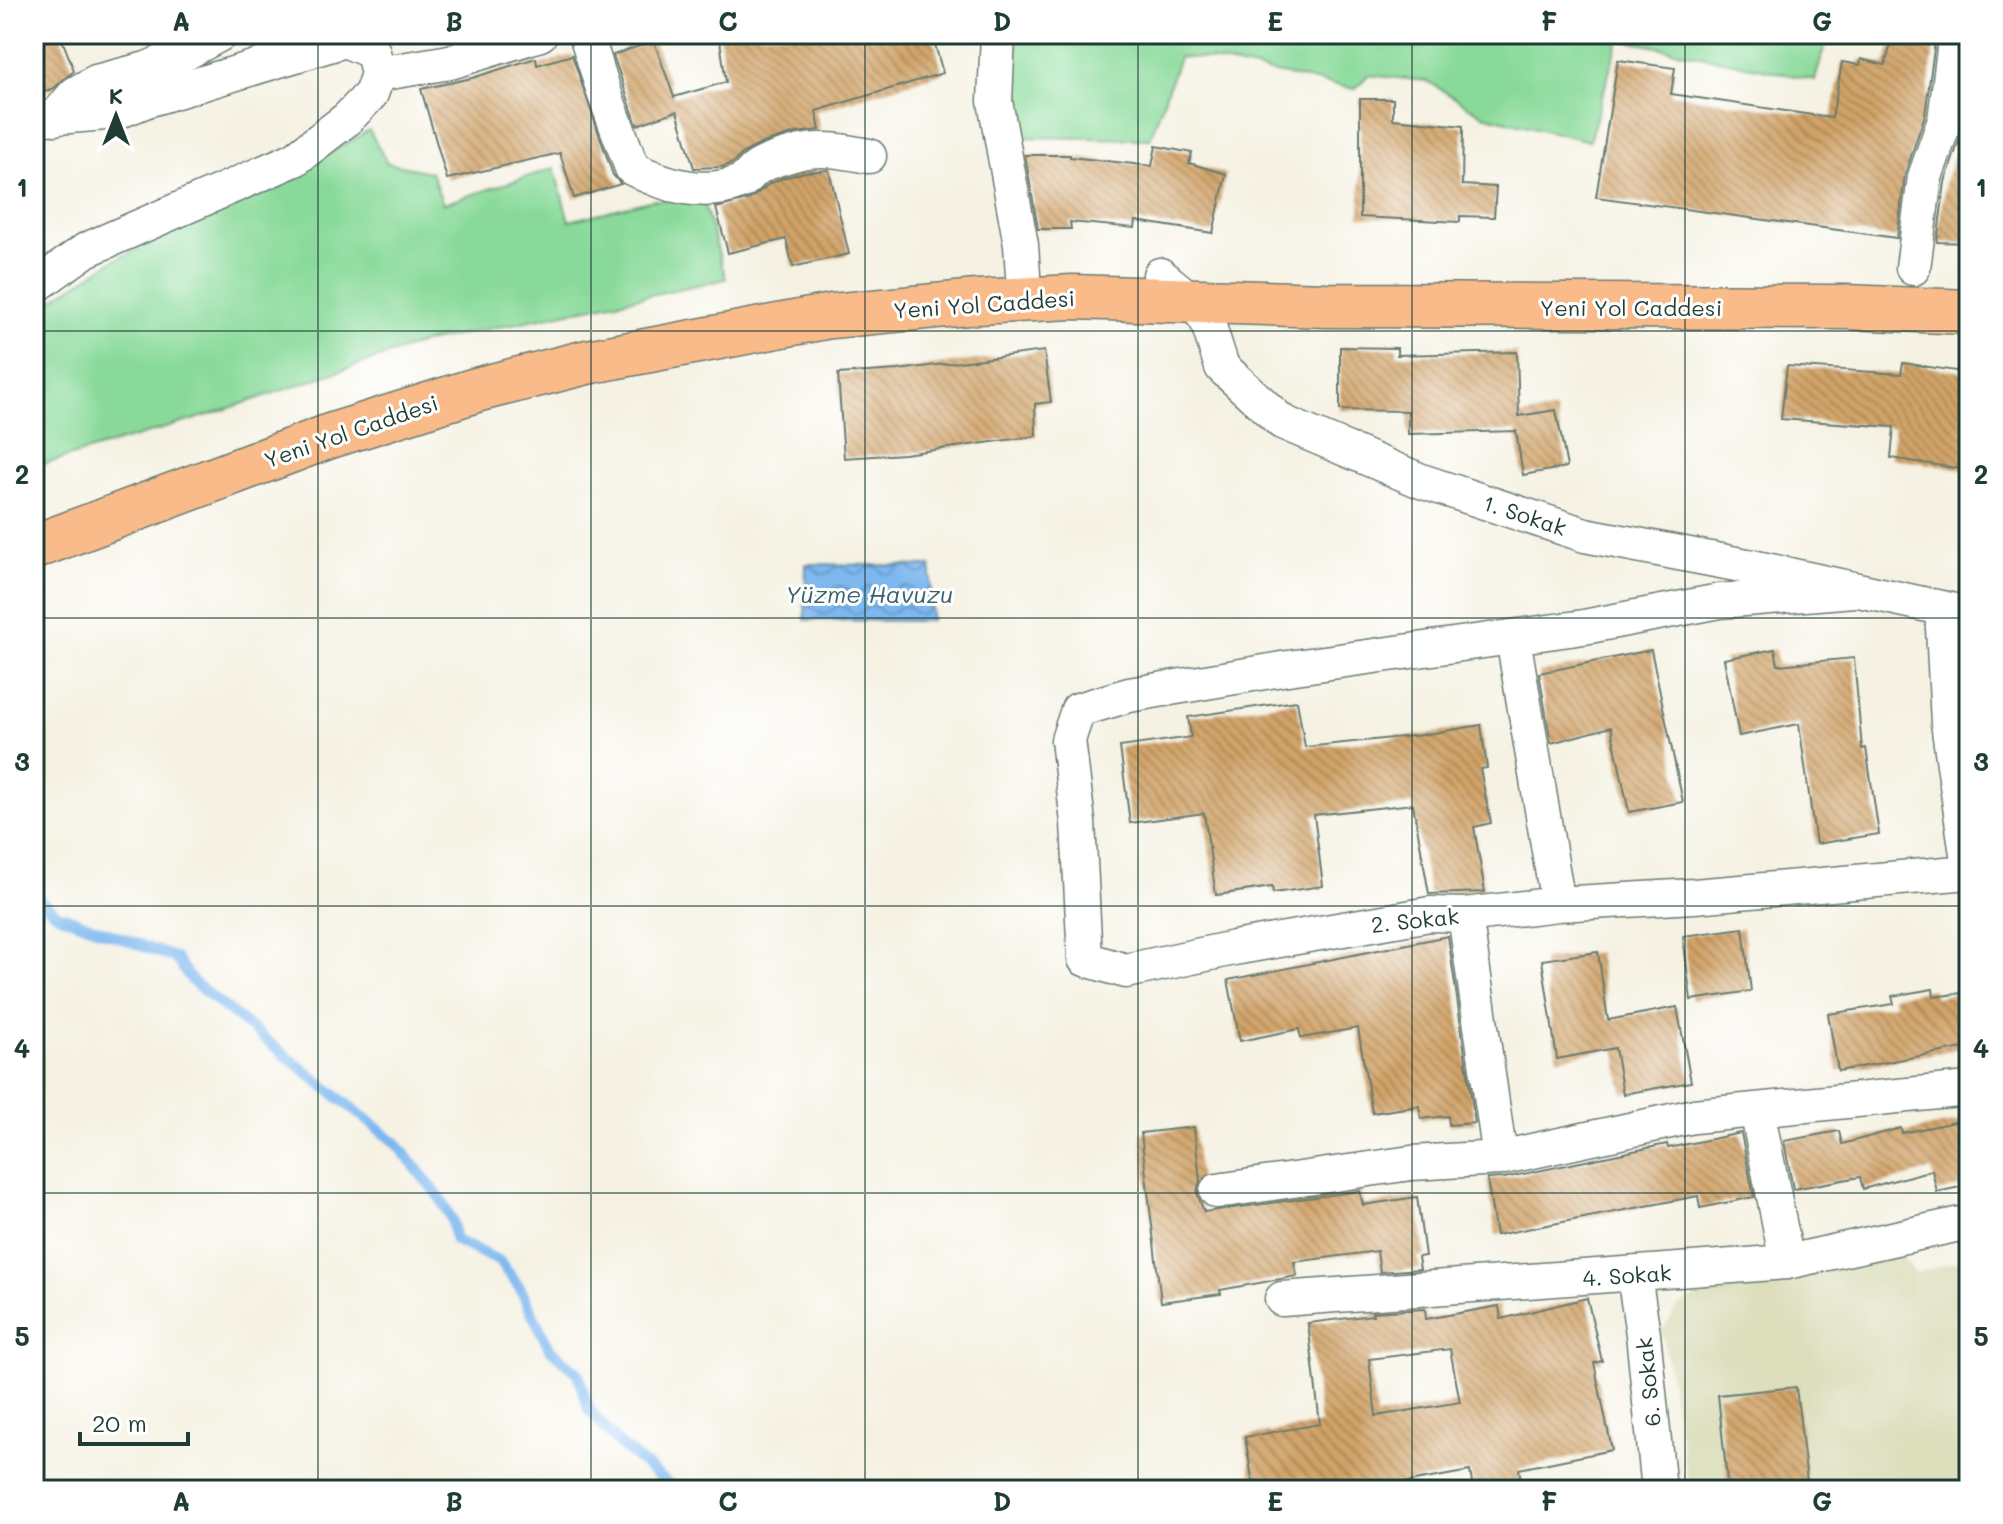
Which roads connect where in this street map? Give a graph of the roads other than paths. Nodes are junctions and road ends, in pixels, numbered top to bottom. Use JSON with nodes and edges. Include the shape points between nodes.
{"nodes":[{"id":1,"x":220,"y":34,"type":"edge"},
{"id":2,"x":540,"y":34,"type":"edge"},
{"id":3,"x":586,"y":34,"type":"edge"},
{"id":4,"x":998,"y":34,"type":"edge"},
{"id":5,"x":1956,"y":34,"type":"edge"},
{"id":6,"x":463,"y":46,"type":"edge"},
{"id":7,"x":1959,"y":71,"type":"edge"},
{"id":8,"x":378,"y":74,"type":"junction"},
{"id":9,"x":45,"y":119,"type":"edge"},
{"id":10,"x":869,"y":156,"type":"dead end"},
{"id":11,"x":1913,"y":268,"type":"dead end"},
{"id":12,"x":1023,"y":275,"type":"junction"},
{"id":13,"x":34,"y":287,"type":"edge"},
{"id":14,"x":1176,"y":288,"type":"junction"},
{"id":15,"x":1969,"y":294,"type":"edge"},
{"id":16,"x":1969,"y":312,"type":"edge"},
{"id":17,"x":34,"y":520,"type":"edge"},
{"id":18,"x":34,"y":547,"type":"edge"},
{"id":19,"x":1854,"y":590,"type":"junction"},
{"id":20,"x":1955,"y":611,"type":"edge"},
{"id":21,"x":1513,"y":638,"type":"junction"},
{"id":22,"x":1969,"y":870,"type":"edge"},
{"id":23,"x":1558,"y":904,"type":"junction"},
{"id":24,"x":1465,"y":915,"type":"junction"},
{"id":25,"x":1969,"y":1089,"type":"edge"},
{"id":26,"x":1757,"y":1110,"type":"junction"},
{"id":27,"x":1500,"y":1158,"type":"junction"},
{"id":28,"x":1217,"y":1191,"type":"dead end"},
{"id":29,"x":1969,"y":1222,"type":"edge"},
{"id":30,"x":1787,"y":1262,"type":"junction"},
{"id":31,"x":1634,"y":1275,"type":"junction"},
{"id":32,"x":1282,"y":1299,"type":"dead end"},
{"id":33,"x":1659,"y":1490,"type":"edge"}],
"edges":[{"from":1,"to":9,"type":"street","via":[[147,69],[96,82]]},
{"from":2,"to":6,"type":"street"},
{"from":3,"to":10,"type":"street","via":[[632,168],[647,176],[711,189],[742,182],[756,169],[800,153],[833,150]]},
{"from":4,"to":12,"type":"street","via":[[995,101]]},
{"from":5,"to":7,"type":"street"},
{"from":6,"to":8,"type":"street"},
{"from":7,"to":11,"type":"street","via":[[1925,177]]},
{"from":8,"to":9,"type":"street","via":[[373,52],[345,40],[117,112]]},
{"from":8,"to":13,"type":"street","via":[[371,94],[347,119],[295,159],[86,250]]},
{"from":12,"to":14,"type":"main road","name":"Yeni Yol Caddesi"},
{"from":12,"to":17,"type":"main road","name":"Yeni Yol Caddesi","via":[[856,292],[628,334],[329,414]]},
{"from":14,"to":15,"type":"main road","name":"Yeni Yol Caddesi","via":[[1798,286]]},
{"from":14,"to":16,"type":"main road","name":"Yeni Yol Caddesi","via":[[1563,307]]},
{"from":14,"to":18,"type":"main road","name":"Yeni Yol Caddesi","via":[[831,316],[587,362],[330,436]]},
{"from":14,"to":19,"type":"street","name":"1. Sokak","via":[[1207,320],[1222,367],[1282,422],[1421,481],[1585,535]]},
{"from":19,"to":20,"type":"street","name":"1. Sokak"},
{"from":19,"to":21,"type":"street","via":[[1720,601]]},
{"from":20,"to":22,"type":"street","via":[[1948,723]]},
{"from":21,"to":23,"type":"street"},
{"from":21,"to":24,"type":"street","name":"2. Sokak","via":[[1129,695],[1078,710],[1068,740],[1085,959],[1126,971],[1430,914]]},
{"from":22,"to":23,"type":"street","name":"2. Sokak"},
{"from":23,"to":24,"type":"street","name":"2. Sokak"},
{"from":24,"to":27,"type":"street"},
{"from":25,"to":26,"type":"street"},
{"from":26,"to":27,"type":"street","via":[[1694,1116]]},
{"from":26,"to":30,"type":"street"},
{"from":27,"to":28,"type":"street","via":[[1411,1163]]},
{"from":29,"to":30,"type":"street","name":"4. Sokak"},
{"from":30,"to":31,"type":"street","name":"4. Sokak"},
{"from":31,"to":32,"type":"street","name":"4. Sokak"},
{"from":31,"to":33,"type":"street","name":"6. Sokak"}]}
